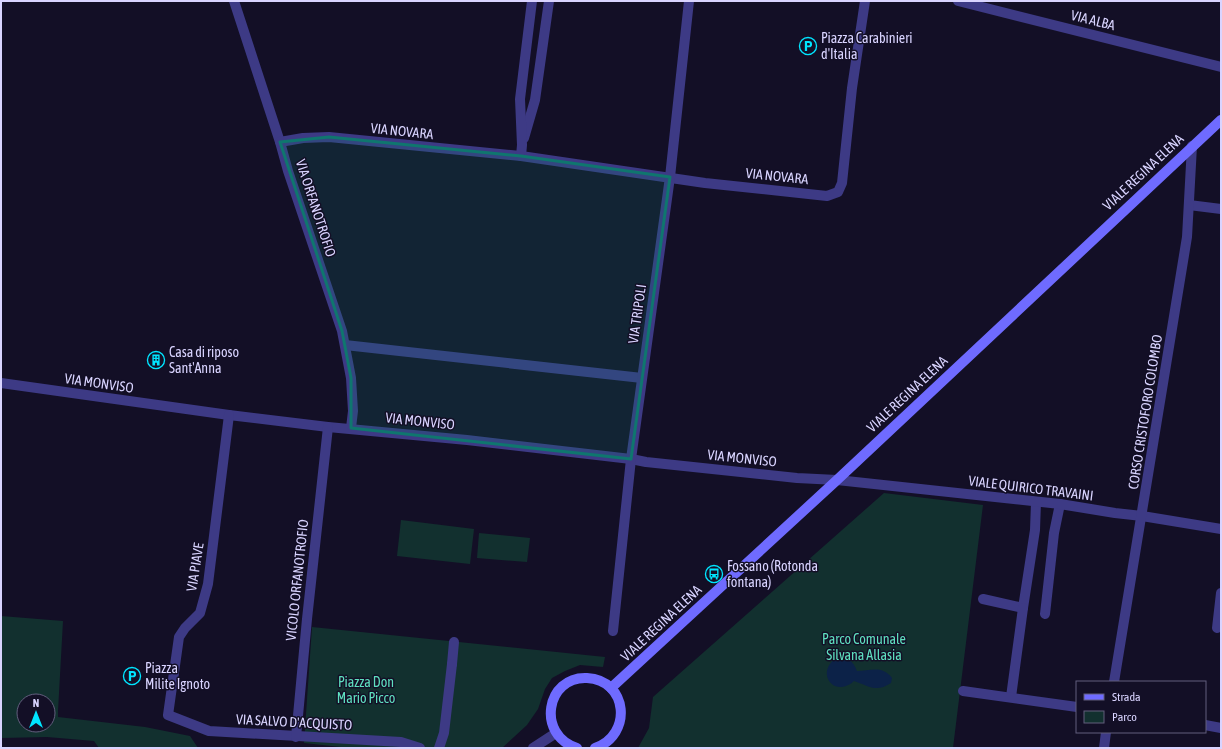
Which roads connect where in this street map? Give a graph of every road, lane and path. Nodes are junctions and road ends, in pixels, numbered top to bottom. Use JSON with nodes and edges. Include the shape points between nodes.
{"nodes":[{"id":1,"x":234,"y":1,"type":"edge"},
{"id":2,"x":532,"y":1,"type":"edge"},
{"id":3,"x":550,"y":1,"type":"edge"},
{"id":4,"x":690,"y":1,"type":"edge"},
{"id":5,"x":865,"y":1,"type":"edge"},
{"id":6,"x":958,"y":1,"type":"edge"},
{"id":7,"x":1221,"y":67,"type":"edge"},
{"id":8,"x":1221,"y":120,"type":"edge"},
{"id":9,"x":280,"y":142,"type":"junction"},
{"id":10,"x":522,"y":145,"type":"junction"},
{"id":11,"x":1192,"y":146,"type":"junction"},
{"id":12,"x":520,"y":156,"type":"junction"},
{"id":13,"x":670,"y":177,"type":"junction"},
{"id":14,"x":1189,"y":205,"type":"junction"},
{"id":15,"x":1221,"y":209,"type":"edge"},
{"id":16,"x":345,"y":345,"type":"junction"},
{"id":17,"x":642,"y":378,"type":"junction"},
{"id":18,"x":1,"y":383,"type":"edge"},
{"id":19,"x":229,"y":415,"type":"junction"},
{"id":20,"x":328,"y":426,"type":"junction"},
{"id":21,"x":351,"y":428,"type":"junction"},
{"id":22,"x":631,"y":459,"type":"junction"},
{"id":23,"x":837,"y":480,"type":"junction"},
{"id":24,"x":1036,"y":502,"type":"junction"},
{"id":25,"x":1060,"y":504,"type":"junction"},
{"id":26,"x":1142,"y":516,"type":"junction"},
{"id":27,"x":1221,"y":529,"type":"edge"},
{"id":28,"x":1221,"y":593,"type":"edge"},
{"id":29,"x":984,"y":599,"type":"dead end"},
{"id":30,"x":1023,"y":608,"type":"junction"},
{"id":31,"x":1045,"y":614,"type":"dead end"},
{"id":32,"x":1218,"y":628,"type":"dead end"},
{"id":33,"x":613,"y":631,"type":"dead end"},
{"id":34,"x":454,"y":642,"type":"dead end"},
{"id":35,"x":1114,"y":681,"type":"edge"},
{"id":36,"x":611,"y":688,"type":"junction"},
{"id":37,"x":963,"y":691,"type":"dead end"},
{"id":38,"x":1011,"y":697,"type":"junction"},
{"id":39,"x":1076,"y":707,"type":"edge"},
{"id":40,"x":168,"y":715,"type":"joint"},
{"id":41,"x":1206,"y":726,"type":"edge"},
{"id":42,"x":1221,"y":728,"type":"edge"},
{"id":43,"x":1106,"y":733,"type":"edge"},
{"id":44,"x":556,"y":734,"type":"junction"},
{"id":45,"x":296,"y":736,"type":"junction"},
{"id":46,"x":420,"y":748,"type":"edge"},
{"id":47,"x":439,"y":748,"type":"edge"},
{"id":48,"x":533,"y":748,"type":"edge"},
{"id":49,"x":576,"y":748,"type":"edge"},
{"id":50,"x":595,"y":748,"type":"edge"},
{"id":51,"x":1104,"y":748,"type":"edge"}],
"edges":[{"from":1,"to":9,"type":"street","name":"VIA ORFANOTROFIO"},
{"from":2,"to":10,"type":"street","via":[[520,99]]},
{"from":3,"to":10,"type":"street","via":[[535,100]]},
{"from":4,"to":13,"type":"street","name":"VIA TRIPOLI"},
{"from":5,"to":13,"type":"street","name":"VIA NOVARA","via":[[842,183],[838,192],[827,196]]},
{"from":6,"to":7,"type":"street","name":"VIA ALBA"},
{"from":8,"to":11,"type":"main road","name":"VIALE REGINA ELENA"},
{"from":9,"to":12,"type":"street","name":"VIA NOVARA","via":[[329,137]]},
{"from":9,"to":16,"type":"street","name":"VIA ORFANOTROFIO"},
{"from":10,"to":12,"type":"street"},
{"from":11,"to":14,"type":"street","name":"CORSO CRISTOFORO COLOMBO"},
{"from":11,"to":23,"type":"main road","name":"VIALE REGINA ELENA"},
{"from":12,"to":13,"type":"street","name":"VIA NOVARA"},
{"from":13,"to":17,"type":"street","name":"VIA TRIPOLI"},
{"from":14,"to":15,"type":"street"},
{"from":14,"to":26,"type":"street","name":"CORSO CRISTOFORO COLOMBO","via":[[1187,237]]},
{"from":16,"to":17,"type":"street"},
{"from":16,"to":21,"type":"street","name":"VIA ORFANOTROFIO","via":[[351,378]]},
{"from":17,"to":22,"type":"street","name":"VIA TRIPOLI"},
{"from":18,"to":19,"type":"street","name":"VIA MONVISO"},
{"from":19,"to":20,"type":"street","name":"VIA MONVISO"},
{"from":19,"to":40,"type":"street","name":"VIA PIAVE","via":[[208,584],[200,613],[179,638]]},
{"from":20,"to":21,"type":"street","name":"VIA MONVISO"},
{"from":20,"to":45,"type":"street","name":"VICOLO ORFANOTROFIO"},
{"from":21,"to":22,"type":"street","name":"VIA MONVISO"},
{"from":22,"to":23,"type":"street","name":"VIA MONVISO","via":[[797,478]]},
{"from":22,"to":33,"type":"street","name":"VIA TRIPOLI"},
{"from":23,"to":24,"type":"street","name":"VIALE QUIRICO TRAVAINI"},
{"from":23,"to":36,"type":"main road","name":"VIALE REGINA ELENA"},
{"from":24,"to":25,"type":"street","name":"VIALE QUIRICO TRAVAINI"},
{"from":24,"to":30,"type":"street","via":[[1035,530]]},
{"from":25,"to":26,"type":"street","name":"VIALE QUIRICO TRAVAINI"},
{"from":25,"to":31,"type":"street","via":[[1054,533]]},
{"from":26,"to":27,"type":"street","name":"VIALE QUIRICO TRAVAINI"},
{"from":26,"to":35,"type":"street","name":"CORSO CRISTOFORO COLOMBO"},
{"from":28,"to":32,"type":"street"},
{"from":29,"to":30,"type":"street"},
{"from":30,"to":38,"type":"street"},
{"from":34,"to":47,"type":"street","via":[[444,734]]},
{"from":36,"to":44,"type":"main road","via":[[598,680],[587,678],[576,679],[566,684],[552,701],[550,712]]},
{"from":36,"to":50,"type":"main road","via":[[621,705],[622,718],[611,739]]},
{"from":37,"to":38,"type":"street"},
{"from":38,"to":39,"type":"street"},
{"from":40,"to":45,"type":"street","name":"VIA SALVO D'ACQUISTO","via":[[209,732]]},
{"from":41,"to":42,"type":"street"},
{"from":43,"to":51,"type":"street"},
{"from":44,"to":48,"type":"street"},
{"from":44,"to":49,"type":"main road","via":[[562,741]]},
{"from":45,"to":46,"type":"street","name":"VIA SALVO D'ACQUISTO","via":[[401,742]]}]}
